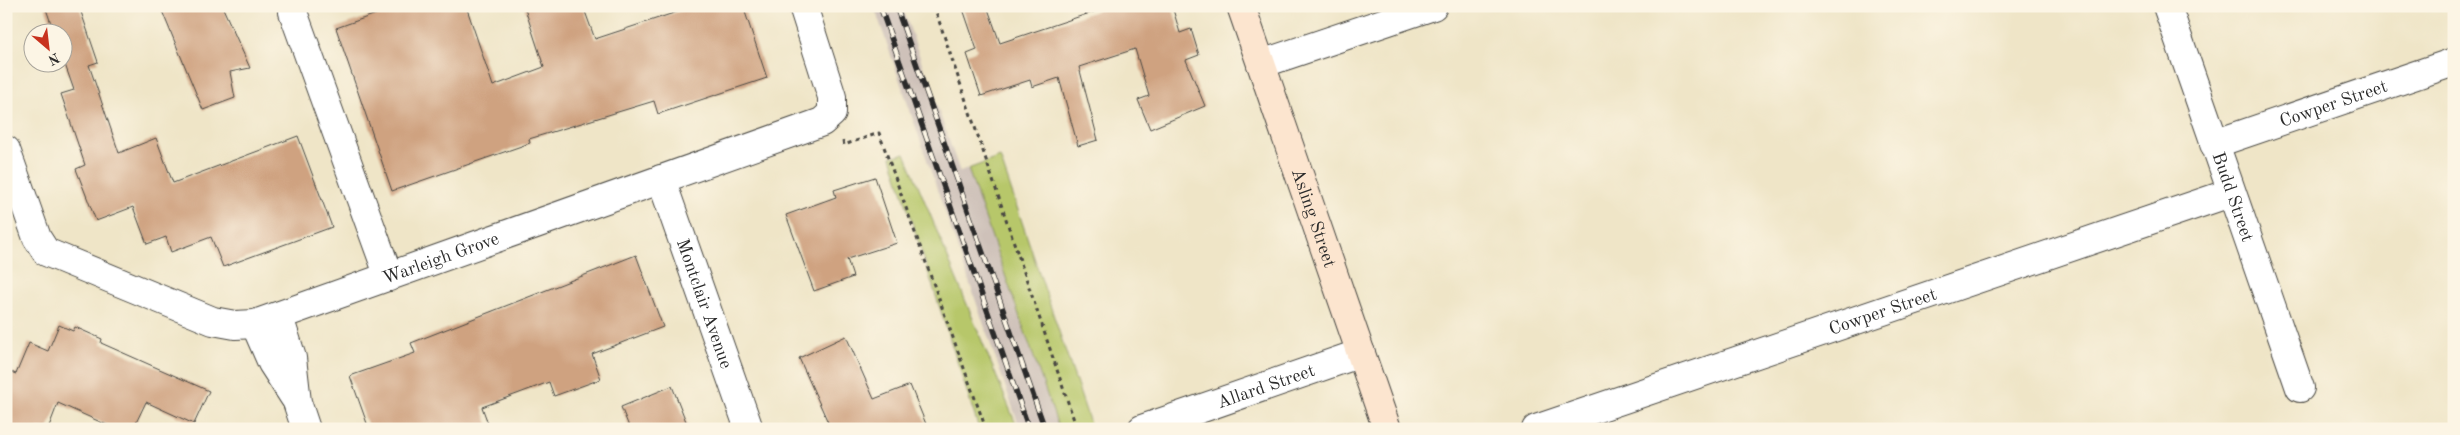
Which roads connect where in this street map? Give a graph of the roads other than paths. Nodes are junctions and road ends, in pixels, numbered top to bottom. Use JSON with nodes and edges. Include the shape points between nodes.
{"nodes":[{"id":1,"x":803,"y":6,"type":"edge"},
{"id":2,"x":1241,"y":6,"type":"edge"},
{"id":3,"x":1433,"y":6,"type":"edge"},
{"id":4,"x":2167,"y":6,"type":"edge"},
{"id":5,"x":292,"y":12,"type":"dead end"},
{"id":6,"x":2454,"y":62,"type":"edge"},
{"id":7,"x":1261,"y":64,"type":"junction"},
{"id":8,"x":2214,"y":144,"type":"junction"},
{"id":9,"x":6,"y":150,"type":"edge"},
{"id":10,"x":661,"y":179,"type":"junction"},
{"id":11,"x":2230,"y":193,"type":"junction"},
{"id":12,"x":389,"y":277,"type":"junction"},
{"id":13,"x":267,"y":320,"type":"junction"},
{"id":14,"x":1361,"y":353,"type":"junction"},
{"id":15,"x":2300,"y":388,"type":"dead end"},
{"id":16,"x":306,"y":429,"type":"edge"},
{"id":17,"x":749,"y":429,"type":"edge"},
{"id":18,"x":1142,"y":429,"type":"edge"},
{"id":19,"x":1387,"y":429,"type":"edge"},
{"id":20,"x":1536,"y":429,"type":"edge"}],
"edges":[{"from":1,"to":10,"type":"street","name":"Warleigh Grove","via":[[832,97],[832,113],[822,122]]},
{"from":2,"to":7,"type":"street","name":"Asling Street"},
{"from":3,"to":7,"type":"street"},
{"from":4,"to":8,"type":"street","name":"Budd Street"},
{"from":5,"to":12,"type":"street"},
{"from":6,"to":8,"type":"street","name":"Cowper Street"},
{"from":7,"to":14,"type":"street","name":"Asling Street"},
{"from":8,"to":11,"type":"street","name":"Budd Street"},
{"from":9,"to":13,"type":"street","name":"Warleigh Grove","via":[[37,238],[46,252],[213,321],[235,325]]},
{"from":10,"to":12,"type":"street","name":"Warleigh Grove"},
{"from":10,"to":17,"type":"street","name":"Montclair Avenue"},
{"from":11,"to":15,"type":"street","name":"Budd Street"},
{"from":11,"to":20,"type":"street","name":"Cowper Street"},
{"from":12,"to":13,"type":"street","name":"Warleigh Grove"},
{"from":13,"to":16,"type":"street","via":[[292,358],[297,402]]},
{"from":14,"to":18,"type":"street","name":"Allard Street"},
{"from":14,"to":19,"type":"street","name":"Asling Street"}]}
